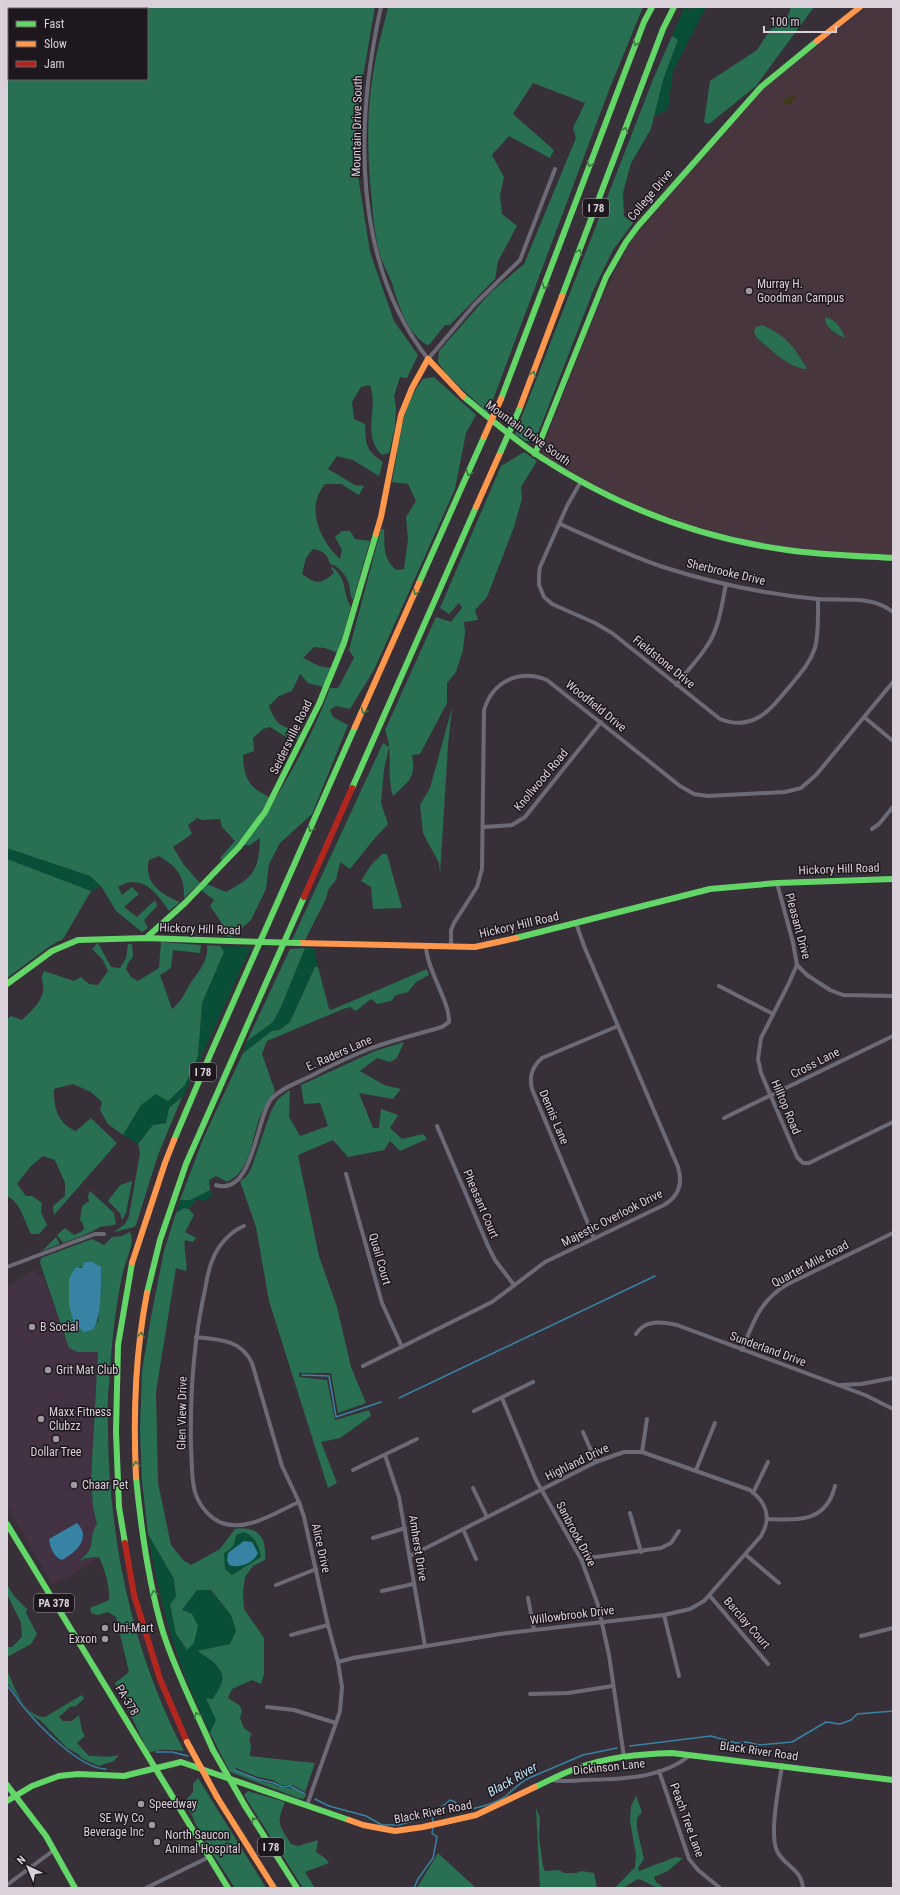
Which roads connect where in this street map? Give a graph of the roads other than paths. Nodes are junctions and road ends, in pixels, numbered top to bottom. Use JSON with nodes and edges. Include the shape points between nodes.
{"nodes":[{"id":1,"x":381,"y":7,"type":"edge"},
{"id":2,"x":652,"y":7,"type":"edge"},
{"id":3,"x":674,"y":7,"type":"edge"},
{"id":4,"x":860,"y":7,"type":"edge"},
{"id":5,"x":555,"y":169,"type":"dead end"},
{"id":6,"x":428,"y":359,"type":"junction"},
{"id":7,"x":535,"y":454,"type":"junction"},
{"id":8,"x":580,"y":483,"type":"junction"},
{"id":9,"x":560,"y":524,"type":"junction"},
{"id":10,"x":893,"y":558,"type":"edge"},
{"id":11,"x":726,"y":584,"type":"junction"},
{"id":12,"x":818,"y":599,"type":"junction"},
{"id":13,"x":893,"y":612,"type":"edge"},
{"id":14,"x":893,"y":682,"type":"edge"},
{"id":15,"x":676,"y":685,"type":"junction"},
{"id":16,"x":864,"y":717,"type":"junction"},
{"id":17,"x":602,"y":722,"type":"junction"},
{"id":18,"x":893,"y":741,"type":"edge"},
{"id":19,"x":893,"y":807,"type":"edge"},
{"id":20,"x":483,"y":827,"type":"junction"},
{"id":21,"x":872,"y":829,"type":"dead end"},
{"id":22,"x":893,"y":879,"type":"edge"},
{"id":23,"x":776,"y":883,"type":"junction"},
{"id":24,"x":576,"y":923,"type":"junction"},
{"id":25,"x":146,"y":938,"type":"junction"},
{"id":26,"x":426,"y":947,"type":"junction"},
{"id":27,"x":451,"y":947,"type":"junction"},
{"id":28,"x":797,"y":965,"type":"junction"},
{"id":29,"x":7,"y":984,"type":"edge"},
{"id":30,"x":719,"y":986,"type":"dead end"},
{"id":31,"x":893,"y":996,"type":"edge"},
{"id":32,"x":773,"y":1014,"type":"junction"},
{"id":33,"x":618,"y":1026,"type":"junction"},
{"id":34,"x":893,"y":1036,"type":"edge"},
{"id":35,"x":771,"y":1096,"type":"junction"},
{"id":36,"x":724,"y":1118,"type":"dead end"},
{"id":37,"x":893,"y":1122,"type":"edge"},
{"id":38,"x":437,"y":1126,"type":"dead end"},
{"id":39,"x":346,"y":1174,"type":"dead end"},
{"id":40,"x":216,"y":1185,"type":"dead end"},
{"id":41,"x":244,"y":1226,"type":"dead end"},
{"id":42,"x":893,"y":1233,"type":"edge"},
{"id":43,"x":104,"y":1234,"type":"dead end"},
{"id":44,"x":594,"y":1238,"type":"junction"},
{"id":45,"x":7,"y":1267,"type":"edge"},
{"id":46,"x":514,"y":1285,"type":"junction"},
{"id":47,"x":636,"y":1334,"type":"dead end"},
{"id":48,"x":196,"y":1337,"type":"junction"},
{"id":49,"x":402,"y":1347,"type":"junction"},
{"id":50,"x":742,"y":1350,"type":"junction"},
{"id":51,"x":363,"y":1366,"type":"dead end"},
{"id":52,"x":893,"y":1378,"type":"edge"},
{"id":53,"x":533,"y":1382,"type":"dead end"},
{"id":54,"x":839,"y":1386,"type":"junction"},
{"id":55,"x":502,"y":1398,"type":"junction"},
{"id":56,"x":893,"y":1409,"type":"edge"},
{"id":57,"x":474,"y":1411,"type":"dead end"},
{"id":58,"x":647,"y":1419,"type":"dead end"},
{"id":59,"x":715,"y":1422,"type":"dead end"},
{"id":60,"x":583,"y":1432,"type":"dead end"},
{"id":61,"x":417,"y":1439,"type":"dead end"},
{"id":62,"x":642,"y":1452,"type":"junction"},
{"id":63,"x":385,"y":1455,"type":"junction"},
{"id":64,"x":596,"y":1462,"type":"junction"},
{"id":65,"x":768,"y":1462,"type":"dead end"},
{"id":66,"x":353,"y":1470,"type":"dead end"},
{"id":67,"x":696,"y":1470,"type":"junction"},
{"id":68,"x":835,"y":1486,"type":"dead end"},
{"id":69,"x":473,"y":1488,"type":"dead end"},
{"id":70,"x":541,"y":1490,"type":"junction"},
{"id":71,"x":753,"y":1492,"type":"junction"},
{"id":72,"x":299,"y":1502,"type":"junction"},
{"id":73,"x":630,"y":1513,"type":"dead end"},
{"id":74,"x":487,"y":1517,"type":"junction"},
{"id":75,"x":767,"y":1520,"type":"junction"},
{"id":76,"x":7,"y":1524,"type":"edge"},
{"id":77,"x":405,"y":1528,"type":"junction"},
{"id":78,"x":463,"y":1530,"type":"junction"},
{"id":79,"x":679,"y":1531,"type":"dead end"},
{"id":80,"x":373,"y":1538,"type":"dead end"},
{"id":81,"x":641,"y":1552,"type":"junction"},
{"id":82,"x":746,"y":1555,"type":"junction"},
{"id":83,"x":410,"y":1556,"type":"junction"},
{"id":84,"x":476,"y":1559,"type":"dead end"},
{"id":85,"x":581,"y":1560,"type":"junction"},
{"id":86,"x":316,"y":1569,"type":"junction"},
{"id":87,"x":779,"y":1583,"type":"dead end"},
{"id":88,"x":414,"y":1584,"type":"junction"},
{"id":89,"x":276,"y":1585,"type":"dead end"},
{"id":90,"x":382,"y":1591,"type":"dead end"},
{"id":91,"x":710,"y":1596,"type":"junction"},
{"id":92,"x":528,"y":1598,"type":"dead end"},
{"id":93,"x":664,"y":1615,"type":"junction"},
{"id":94,"x":602,"y":1622,"type":"junction"},
{"id":95,"x":328,"y":1625,"type":"junction"},
{"id":96,"x":893,"y":1628,"type":"edge"},
{"id":97,"x":534,"y":1630,"type":"junction"},
{"id":98,"x":291,"y":1635,"type":"dead end"},
{"id":99,"x":861,"y":1636,"type":"dead end"},
{"id":100,"x":425,"y":1646,"type":"junction"},
{"id":101,"x":338,"y":1662,"type":"junction"},
{"id":102,"x":768,"y":1664,"type":"dead end"},
{"id":103,"x":679,"y":1676,"type":"dead end"},
{"id":104,"x":613,"y":1686,"type":"junction"},
{"id":105,"x":530,"y":1694,"type":"dead end"},
{"id":106,"x":267,"y":1707,"type":"dead end"},
{"id":107,"x":336,"y":1723,"type":"junction"},
{"id":108,"x":690,"y":1754,"type":"junction"},
{"id":109,"x":624,"y":1757,"type":"junction"},
{"id":110,"x":782,"y":1766,"type":"junction"},
{"id":111,"x":155,"y":1768,"type":"junction"},
{"id":112,"x":659,"y":1771,"type":"junction"},
{"id":113,"x":549,"y":1780,"type":"junction"},
{"id":114,"x":893,"y":1780,"type":"edge"},
{"id":115,"x":7,"y":1785,"type":"edge"},
{"id":116,"x":14,"y":1796,"type":"junction"},
{"id":117,"x":7,"y":1801,"type":"edge"},
{"id":118,"x":307,"y":1805,"type":"junction"},
{"id":119,"x":54,"y":1850,"type":"junction"},
{"id":120,"x":209,"y":1857,"type":"junction"},
{"id":121,"x":7,"y":1885,"type":"edge"},
{"id":122,"x":75,"y":1888,"type":"edge"},
{"id":123,"x":146,"y":1888,"type":"edge"},
{"id":124,"x":228,"y":1888,"type":"edge"},
{"id":125,"x":274,"y":1888,"type":"edge"},
{"id":126,"x":297,"y":1888,"type":"edge"},
{"id":127,"x":720,"y":1888,"type":"edge"},
{"id":128,"x":803,"y":1888,"type":"edge"}],
"edges":[{"from":1,"to":6,"type":"street","name":"Mountain Drive South","via":[[369,69],[366,105],[366,175],[372,231],[376,253],[394,304]]},
{"from":2,"to":125,"type":"main road","number":"I 78","one_way":true,"bridge":true,"via":[[644,22],[501,399],[210,1056],[165,1163],[132,1262],[118,1345],[116,1432],[119,1507],[134,1595],[160,1679],[187,1742],[217,1797]]},
{"from":126,"to":3,"type":"main road","number":"I 78","one_way":true,"bridge":true,"via":[[245,1806],[214,1750],[181,1681],[149,1573],[138,1505],[134,1431],[140,1343],[153,1266],[167,1215],[186,1164],[519,410],[663,29]]},
{"from":4,"to":7,"type":"main road","name":"College Drive","via":[[761,86],[634,231],[606,277]]},
{"from":5,"to":6,"type":"street","via":[[520,260],[474,305]]},
{"from":6,"to":7,"type":"main road","name":"Mountain Drive South","via":[[476,409]]},
{"from":6,"to":25,"type":"main road","name":"Seidersville Road","via":[[401,415],[380,517],[344,643],[290,765],[265,812],[239,847],[185,904]]},
{"from":7,"to":8,"type":"main road","name":"Mountain Drive South"},
{"from":8,"to":9,"type":"street","name":"Fieldstone Drive"},
{"from":8,"to":10,"type":"main road","name":"Mountain Drive South","via":[[645,513],[746,544],[806,552]]},
{"from":9,"to":11,"type":"street","name":"Sherbrooke Drive","via":[[662,566]]},
{"from":9,"to":15,"type":"street","name":"Fieldstone Drive","via":[[539,574],[544,597],[556,606],[604,627]]},
{"from":11,"to":12,"type":"street","name":"Sherbrooke Drive"},
{"from":11,"to":15,"type":"street","via":[[712,638]]},
{"from":12,"to":13,"type":"street","name":"Sherbrooke Drive","via":[[876,603]]},
{"from":12,"to":15,"type":"street","name":"Fieldstone Drive","via":[[816,641],[811,657],[802,671],[762,716],[745,723],[726,721],[714,715]]},
{"from":14,"to":16,"type":"street","name":"Woodfield Drive"},
{"from":16,"to":17,"type":"street","name":"Woodfield Drive","via":[[816,775],[801,788],[785,792],[708,796],[694,794],[680,786]]},
{"from":16,"to":18,"type":"street"},
{"from":17,"to":20,"type":"street","name":"Knollwood Road","via":[[526,816],[512,825]]},
{"from":17,"to":20,"type":"street","name":"Woodfield Drive","via":[[541,677],[518,676],[500,685],[489,697],[484,710]]},
{"from":19,"to":21,"type":"street"},
{"from":20,"to":27,"type":"street","name":"Woodfield Drive","via":[[482,869],[477,887],[451,930]]},
{"from":22,"to":23,"type":"main road","name":"Hickory Hill Road"},
{"from":23,"to":24,"type":"main road","name":"Hickory Hill Road","via":[[710,889]]},
{"from":23,"to":28,"type":"street","name":"Pleasant Drive"},
{"from":24,"to":27,"type":"main road","name":"Hickory Hill Road","via":[[496,943],[475,947]]},
{"from":24,"to":33,"type":"street","name":"Majestic Overlook Drive"},
{"from":25,"to":26,"type":"main road","name":"Hickory Hill Road","bridge":true},
{"from":25,"to":29,"type":"main road","via":[[86,939],[69,943],[43,957]]},
{"from":26,"to":27,"type":"main road","name":"Hickory Hill Road"},
{"from":26,"to":40,"type":"street","name":"E. Raders Lane","via":[[449,1022],[442,1027],[368,1050],[279,1092],[271,1099],[265,1112],[249,1162],[241,1176],[228,1185]]},
{"from":28,"to":31,"type":"street","name":"Pleasant Drive","via":[[814,980],[843,995]]},
{"from":28,"to":32,"type":"street","name":"Hilltop Road"},
{"from":30,"to":32,"type":"street"},
{"from":32,"to":35,"type":"street","name":"Hilltop Road","via":[[761,1038],[758,1054],[761,1073]]},
{"from":33,"to":44,"type":"street","name":"Majestic Overlook Drive","via":[[678,1167],[680,1184],[677,1193],[669,1201]]},
{"from":33,"to":44,"type":"street","name":"Dennis Lane","via":[[542,1058],[530,1077],[532,1089]]},
{"from":34,"to":35,"type":"street","name":"Cross Lane"},
{"from":35,"to":36,"type":"street","name":"Cross Lane"},
{"from":35,"to":37,"type":"street","name":"Hilltop Road","via":[[797,1157],[803,1163],[809,1163]]},
{"from":38,"to":46,"type":"street","name":"Pheasant Court","via":[[488,1246]]},
{"from":39,"to":49,"type":"street","name":"Quail Court","via":[[382,1303]]},
{"from":41,"to":48,"type":"street","name":"Glen View Drive","via":[[227,1238],[212,1261]]},
{"from":42,"to":50,"type":"street","name":"Quarter Mile Road","via":[[774,1293],[757,1314]]},
{"from":43,"to":45,"type":"street","via":[[95,1234]]},
{"from":44,"to":46,"type":"street","name":"Majestic Overlook Drive","via":[[545,1262]]},
{"from":46,"to":49,"type":"street","name":"Majestic Overlook Drive","via":[[492,1302]]},
{"from":47,"to":50,"type":"street","name":"Sunderland Drive","via":[[640,1327],[658,1322]]},
{"from":48,"to":72,"type":"street","name":"Alice Drive","via":[[234,1343],[242,1347],[250,1357],[282,1466]]},
{"from":48,"to":72,"type":"street","name":"Glen View Drive","via":[[191,1422],[194,1485],[201,1506],[222,1522],[241,1525],[255,1522]]},
{"from":49,"to":51,"type":"street","name":"Majestic Overlook Drive"},
{"from":50,"to":54,"type":"street","name":"Sunderland Drive"},
{"from":52,"to":54,"type":"street"},
{"from":53,"to":55,"type":"street"},
{"from":54,"to":56,"type":"street","name":"Sunderland Drive","via":[[869,1396]]},
{"from":55,"to":57,"type":"street"},
{"from":55,"to":70,"type":"street","name":"Sanbrook Drive"},
{"from":58,"to":62,"type":"street"},
{"from":59,"to":67,"type":"street"},
{"from":60,"to":64,"type":"street"},
{"from":61,"to":63,"type":"street"},
{"from":62,"to":64,"type":"street","name":"Highland Drive","via":[[624,1452]]},
{"from":62,"to":67,"type":"street","name":"Highland Drive"},
{"from":63,"to":66,"type":"street"},
{"from":63,"to":77,"type":"street","name":"Amherst Drive","via":[[396,1485]]},
{"from":64,"to":70,"type":"street","name":"Highland Drive"},
{"from":65,"to":71,"type":"street"},
{"from":67,"to":71,"type":"street","name":"Highland Drive"},
{"from":68,"to":75,"type":"street","via":[[832,1497],[814,1516]]},
{"from":69,"to":74,"type":"street"},
{"from":70,"to":74,"type":"street","name":"Highland Drive"},
{"from":70,"to":85,"type":"street","name":"Sanbrook Drive"},
{"from":71,"to":75,"type":"street","via":[[763,1502]]},
{"from":72,"to":86,"type":"street","name":"Alice Drive"},
{"from":73,"to":81,"type":"street"},
{"from":74,"to":78,"type":"street","name":"Highland Drive"},
{"from":75,"to":82,"type":"street","name":"Willowbrook Drive","via":[[762,1536]]},
{"from":76,"to":111,"type":"main road","name":"PA-378","number":"PA 378"},
{"from":77,"to":80,"type":"street"},
{"from":77,"to":83,"type":"street","name":"Amherst Drive"},
{"from":78,"to":83,"type":"street","name":"Highland Drive"},
{"from":78,"to":84,"type":"street"},
{"from":79,"to":81,"type":"street","via":[[667,1546]]},
{"from":81,"to":85,"type":"street"},
{"from":82,"to":87,"type":"street"},
{"from":82,"to":91,"type":"street","name":"Willowbrook Drive"},
{"from":83,"to":88,"type":"street","name":"Amherst Drive"},
{"from":85,"to":94,"type":"street","name":"Sanbrook Drive"},
{"from":86,"to":89,"type":"street"},
{"from":86,"to":95,"type":"street","name":"Alice Drive"},
{"from":88,"to":90,"type":"street"},
{"from":88,"to":100,"type":"street","name":"Amherst Drive"},
{"from":91,"to":93,"type":"street","name":"Willowbrook Drive","via":[[690,1609]]},
{"from":91,"to":102,"type":"street","name":"Barclay Court"},
{"from":92,"to":97,"type":"street"},
{"from":93,"to":94,"type":"street","name":"Willowbrook Drive"},
{"from":93,"to":103,"type":"street"},
{"from":94,"to":97,"type":"street","name":"Willowbrook Drive"},
{"from":94,"to":104,"type":"street","name":"Sanbrook Drive"},
{"from":95,"to":98,"type":"street"},
{"from":95,"to":101,"type":"street","name":"Alice Drive"},
{"from":96,"to":99,"type":"street"},
{"from":97,"to":100,"type":"street","name":"Willowbrook Drive"},
{"from":100,"to":101,"type":"street","name":"Willowbrook Drive"},
{"from":101,"to":107,"type":"street","name":"Alice Drive","via":[[342,1687]]},
{"from":104,"to":105,"type":"street","via":[[568,1693]]},
{"from":104,"to":109,"type":"street","name":"Sanbrook Drive"},
{"from":106,"to":107,"type":"street","via":[[294,1710]]},
{"from":107,"to":118,"type":"street","name":"Alice Drive"},
{"from":108,"to":109,"type":"main road","name":"Black River Road","via":[[655,1753]]},
{"from":108,"to":110,"type":"main road","name":"Black River Road"},
{"from":108,"to":112,"type":"street","name":"Dickinson Lane"},
{"from":109,"to":113,"type":"main road","name":"Black River Road","via":[[590,1764]]},
{"from":110,"to":114,"type":"main road","name":"Black River Road"},
{"from":110,"to":128,"type":"street","via":[[774,1840],[779,1854],[800,1876]]},
{"from":111,"to":116,"type":"main road","name":"Black River Road","via":[[124,1776],[62,1775]]},
{"from":111,"to":118,"type":"main road","name":"Black River Road","via":[[173,1762],[187,1764]]},
{"from":111,"to":120,"type":"main road","name":"PA-378","number":"PA 378"},
{"from":112,"to":113,"type":"street","name":"Dickinson Lane","via":[[611,1779]]},
{"from":112,"to":127,"type":"street","name":"Peach Tree Lane","via":[[689,1859]]},
{"from":113,"to":118,"type":"main road","name":"Black River Road","via":[[488,1811],[412,1830],[388,1831]]},
{"from":115,"to":116,"type":"main road"},
{"from":116,"to":117,"type":"main road","name":"Black River Road"},
{"from":116,"to":119,"type":"main road"},
{"from":119,"to":121,"type":"street"},
{"from":119,"to":122,"type":"main road"},
{"from":120,"to":123,"type":"street"},
{"from":120,"to":124,"type":"main road","name":"PA-378","number":"PA 378"}]}
